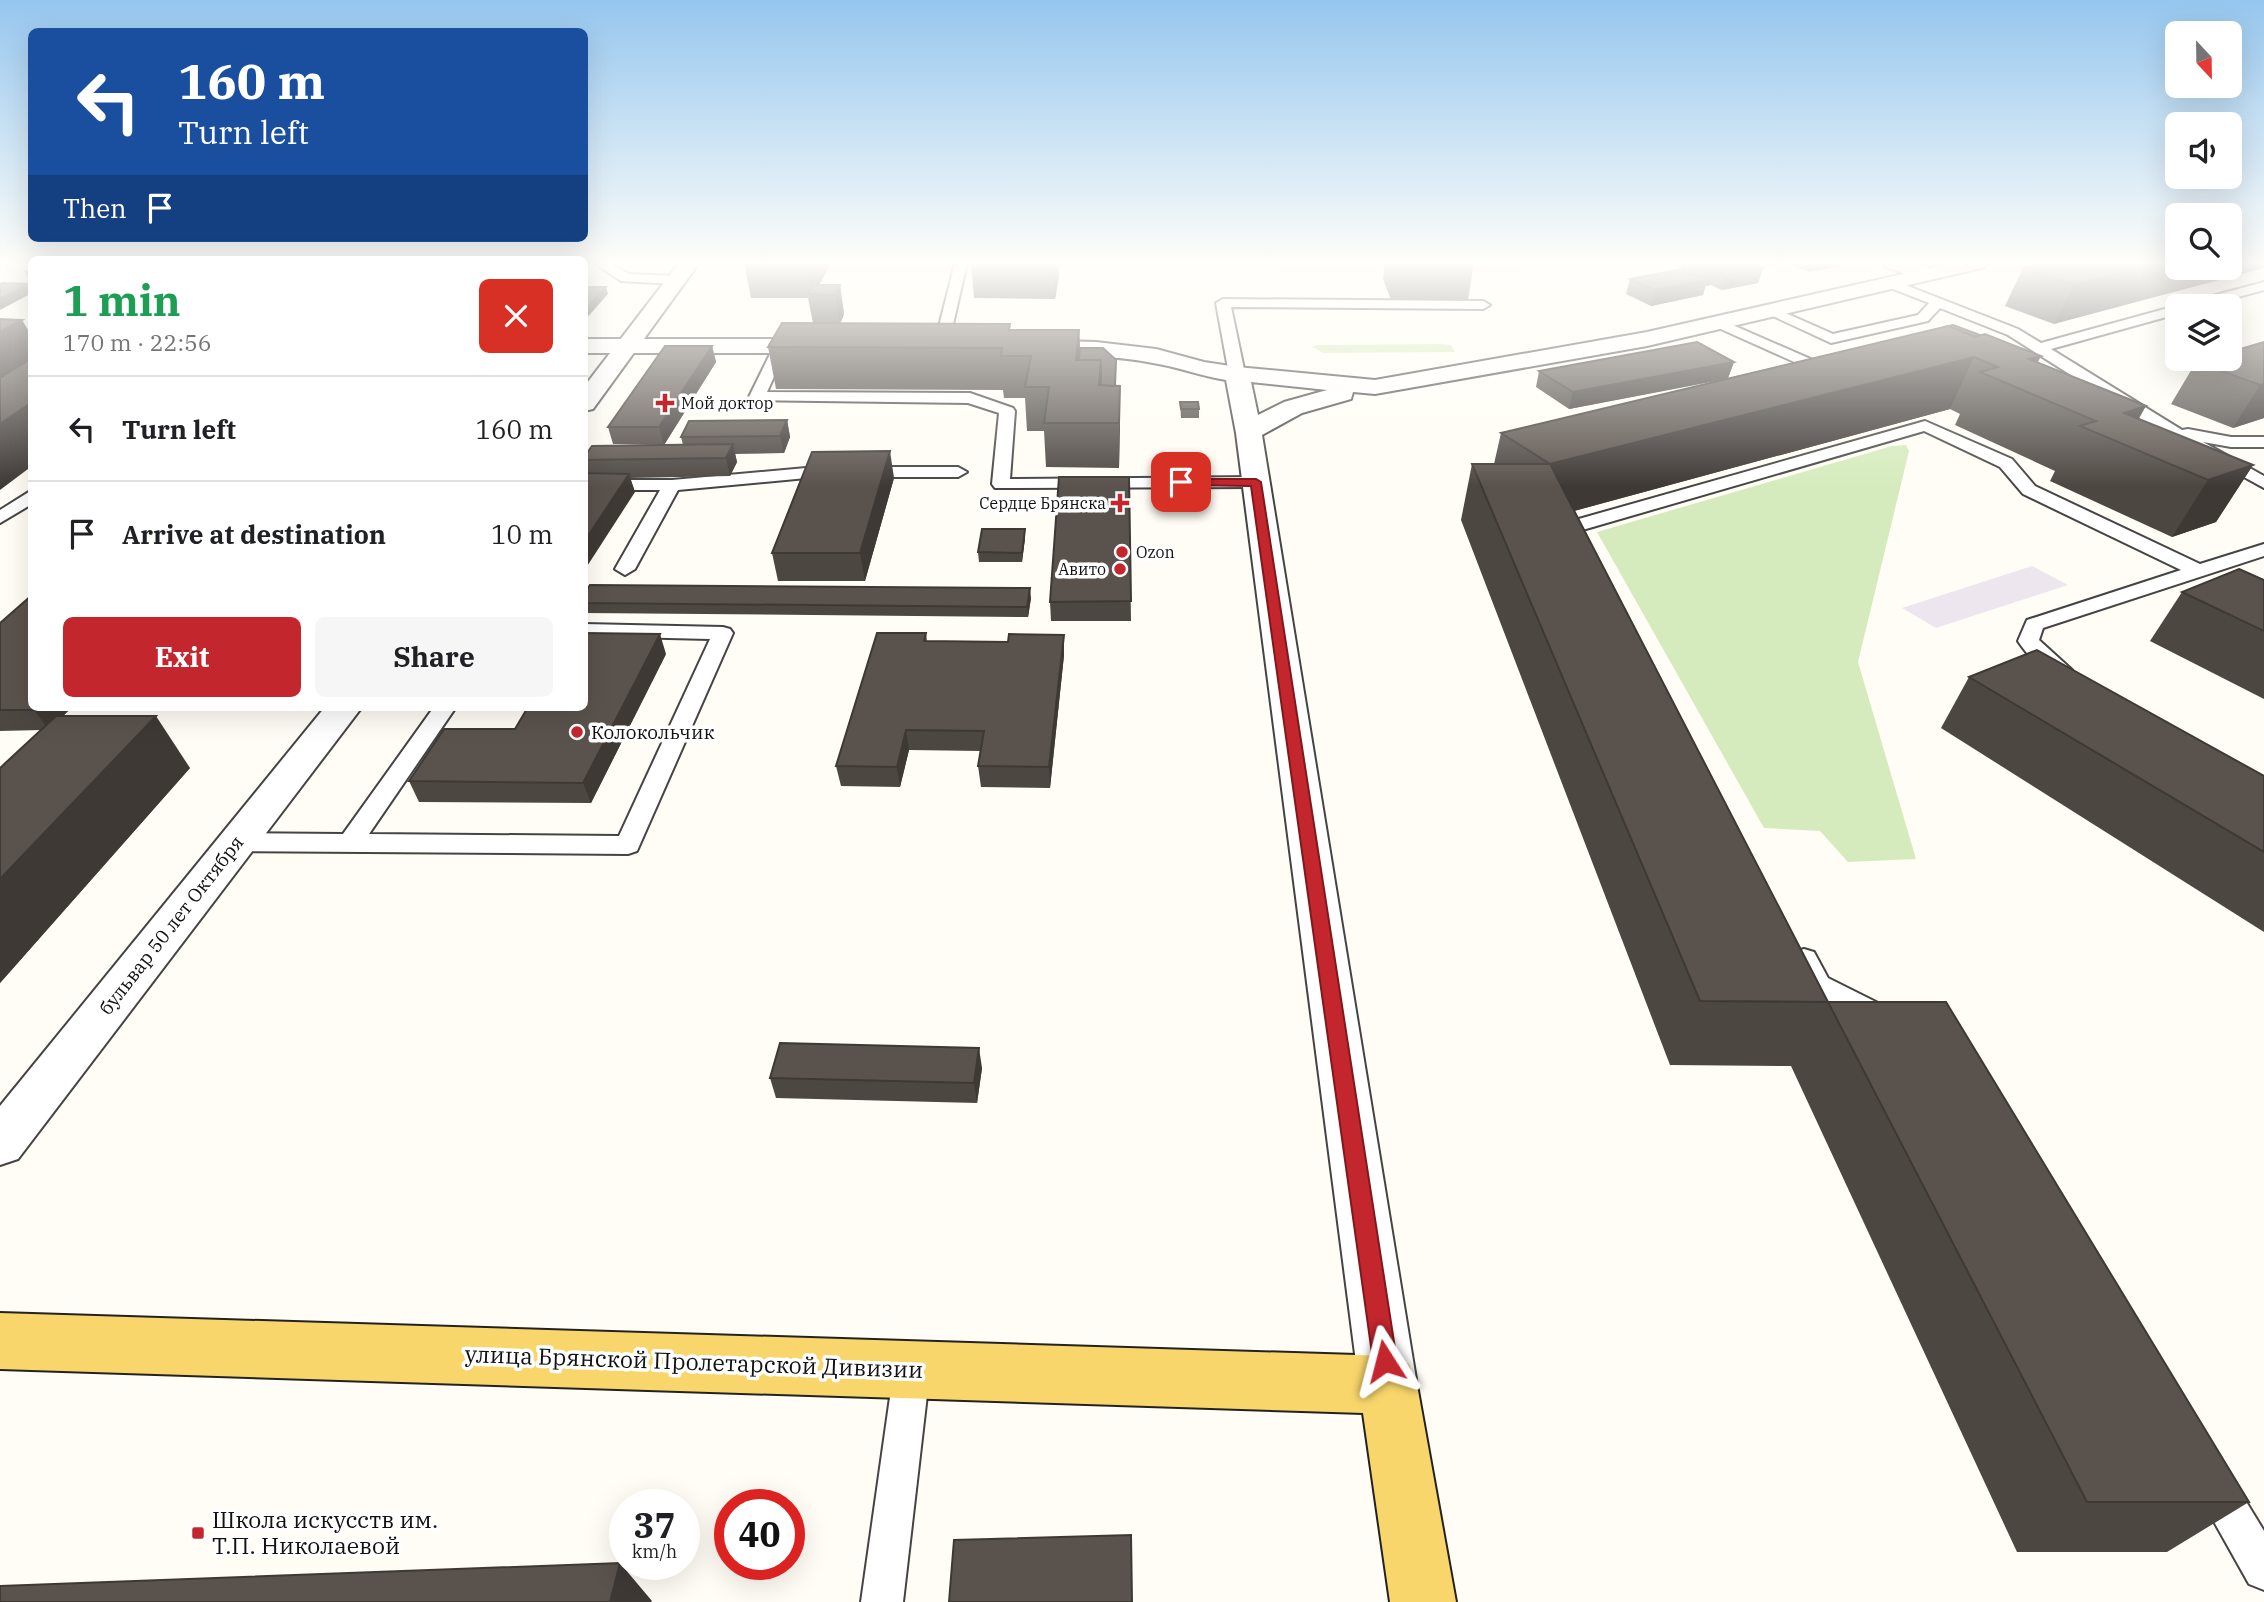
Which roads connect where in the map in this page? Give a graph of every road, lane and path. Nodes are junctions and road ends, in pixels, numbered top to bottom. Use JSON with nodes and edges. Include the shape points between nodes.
{"nodes":[{"id":1,"x":635,"y":338,"type":"edge"},
{"id":2,"x":943,"y":338,"type":"edge"},
{"id":3,"x":1230,"y":338,"type":"edge"},
{"id":4,"x":1653,"y":338,"type":"edge"},
{"id":5,"x":1752,"y":338,"type":"edge"},
{"id":6,"x":2023,"y":338,"type":"edge"},
{"id":7,"x":2076,"y":338,"type":"edge"},
{"id":8,"x":588,"y":346,"type":"edge"},
{"id":9,"x":629,"y":346,"type":"junction"},
{"id":10,"x":781,"y":346,"type":"junction"},
{"id":11,"x":849,"y":346,"type":"edge"},
{"id":12,"x":916,"y":346,"type":"edge"},
{"id":13,"x":941,"y":346,"type":"junction"},
{"id":14,"x":965,"y":346,"type":"edge"},
{"id":15,"x":1000,"y":346,"type":"edge"},
{"id":16,"x":2039,"y":348,"type":"junction"},
{"id":17,"x":1237,"y":374,"type":"junction"},
{"id":18,"x":1849,"y":382,"type":"edge"},
{"id":19,"x":1375,"y":387,"type":"junction"},
{"id":20,"x":588,"y":399,"type":"edge"},
{"id":21,"x":2172,"y":432,"type":"junction"},
{"id":22,"x":1249,"y":433,"type":"junction"},
{"id":23,"x":2264,"y":442,"type":"edge"},
{"id":24,"x":958,"y":472,"type":"dead end"},
{"id":25,"x":1256,"y":482,"type":"junction"},
{"id":26,"x":2264,"y":484,"type":"edge"},
{"id":27,"x":588,"y":485,"type":"edge"},
{"id":28,"x":672,"y":485,"type":"junction"},
{"id":29,"x":16,"y":502,"type":"edge"},
{"id":30,"x":0,"y":519,"type":"edge"},
{"id":31,"x":2264,"y":551,"type":"edge"},
{"id":32,"x":1588,"y":565,"type":"edge"},
{"id":33,"x":625,"y":569,"type":"dead end"},
{"id":34,"x":2198,"y":571,"type":"junction"},
{"id":35,"x":588,"y":630,"type":"edge"},
{"id":36,"x":2074,"y":677,"type":"edge"},
{"id":37,"x":341,"y":711,"type":"edge"},
{"id":38,"x":443,"y":711,"type":"edge"},
{"id":39,"x":236,"y":842,"type":"junction"},
{"id":40,"x":350,"y":843,"type":"junction"},
{"id":41,"x":1792,"y":938,"type":"edge"},
{"id":42,"x":1904,"y":1028,"type":"edge"},
{"id":43,"x":0,"y":1143,"type":"edge"},
{"id":44,"x":0,"y":1340,"type":"edge"},
{"id":45,"x":912,"y":1369,"type":"junction"},
{"id":46,"x":1388,"y":1385,"type":"junction"},
{"id":47,"x":2200,"y":1464,"type":"edge"},
{"id":48,"x":2264,"y":1569,"type":"edge"},
{"id":49,"x":882,"y":1602,"type":"edge"},
{"id":50,"x":1423,"y":1602,"type":"edge"}],
"edges":[{"from":1,"to":9,"type":"street"},
{"from":2,"to":13,"type":"lane"},
{"from":3,"to":17,"type":"lane"},
{"from":4,"to":19,"type":"street"},
{"from":5,"to":18,"type":"lane"},
{"from":6,"to":16,"type":"lane"},
{"from":7,"to":16,"type":"lane"},
{"from":8,"to":9,"type":"street"},
{"from":9,"to":10,"type":"street"},
{"from":9,"to":20,"type":"street"},
{"from":10,"to":11,"type":"street"},
{"from":10,"to":25,"type":"lane","via":[[757,397],[970,398],[1007,411],[1001,484]]},
{"from":12,"to":13,"type":"street"},
{"from":13,"to":14,"type":"street"},
{"from":15,"to":17,"type":"street","via":[[1120,351]]},
{"from":16,"to":21,"type":"lane"},
{"from":17,"to":19,"type":"street"},
{"from":17,"to":22,"type":"street"},
{"from":19,"to":22,"type":"street","via":[[1313,399]]},
{"from":21,"to":23,"type":"lane","via":[[2231,442]]},
{"from":21,"to":26,"type":"lane"},
{"from":22,"to":25,"type":"street"},
{"from":24,"to":28,"type":"lane","via":[[817,471]]},
{"from":25,"to":46,"type":"street"},
{"from":27,"to":28,"type":"lane"},
{"from":28,"to":33,"type":"lane"},
{"from":29,"to":30,"type":"lane"},
{"from":31,"to":34,"type":"lane"},
{"from":32,"to":34,"type":"lane","via":[[1568,528],[1924,421],[2006,463],[2029,490]]},
{"from":34,"to":36,"type":"lane","via":[[2034,624],[2028,641],[2050,664]]},
{"from":35,"to":40,"type":"lane","via":[[723,633],[628,845]]},
{"from":37,"to":39,"type":"street","name":"бульвар 50 лет Октября"},
{"from":38,"to":40,"type":"lane"},
{"from":39,"to":40,"type":"lane"},
{"from":39,"to":43,"type":"street","name":"бульвар 50 лет Октября"},
{"from":41,"to":42,"type":"lane","via":[[1818,986]]},
{"from":44,"to":45,"type":"main road","name":"улица Брянской Пролетарской Дивизии"},
{"from":45,"to":46,"type":"main road","name":"улица Брянской Пролетарской Дивизии"},
{"from":45,"to":49,"type":"lane"},
{"from":46,"to":50,"type":"main road"},
{"from":47,"to":48,"type":"lane"}]}
